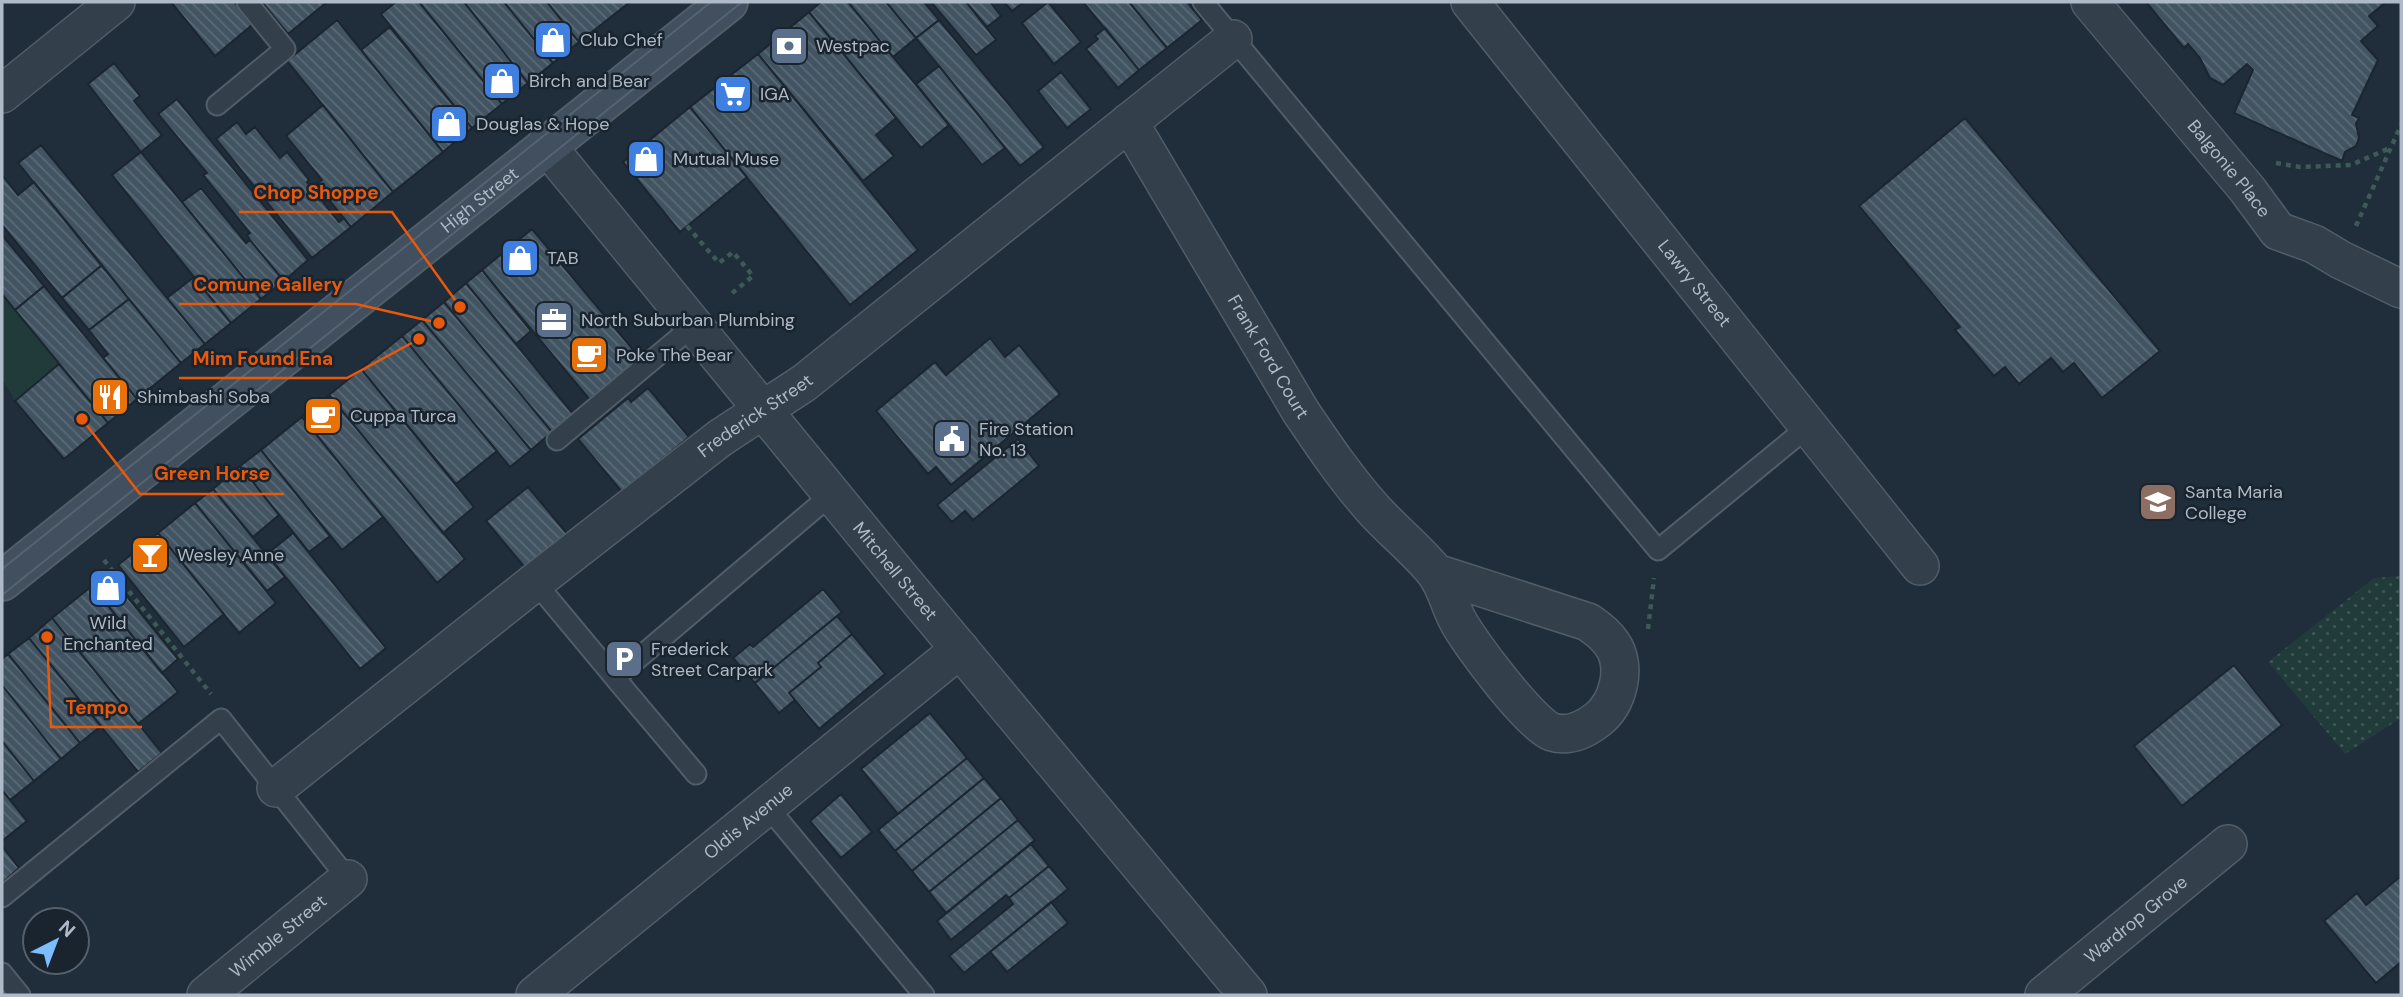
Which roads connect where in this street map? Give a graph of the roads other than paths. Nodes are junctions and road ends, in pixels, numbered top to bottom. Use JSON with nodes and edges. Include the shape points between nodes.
{"nodes":[{"id":1,"x":116,"y":2,"type":"edge"},
{"id":2,"x":247,"y":2,"type":"edge"},
{"id":3,"x":728,"y":2,"type":"edge"},
{"id":4,"x":1203,"y":2,"type":"edge"},
{"id":5,"x":1470,"y":2,"type":"edge"},
{"id":6,"x":2090,"y":2,"type":"edge"},
{"id":7,"x":1233,"y":39,"type":"junction"},
{"id":8,"x":2,"y":94,"type":"edge"},
{"id":9,"x":217,"y":104,"type":"dead end"},
{"id":10,"x":1129,"y":122,"type":"junction"},
{"id":11,"x":546,"y":145,"type":"junction"},
{"id":12,"x":2401,"y":289,"type":"edge"},
{"id":13,"x":693,"y":326,"type":"junction"},
{"id":14,"x":762,"y":409,"type":"junction"},
{"id":15,"x":1809,"y":426,"type":"junction"},
{"id":16,"x":557,"y":440,"type":"dead end"},
{"id":17,"x":832,"y":494,"type":"junction"},
{"id":18,"x":1920,"y":566,"type":"dead end"},
{"id":19,"x":1436,"y":573,"type":"junction"},
{"id":20,"x":2,"y":581,"type":"edge"},
{"id":21,"x":535,"y":582,"type":"junction"},
{"id":22,"x":960,"y":649,"type":"junction"},
{"id":23,"x":615,"y":678,"type":"junction"},
{"id":24,"x":696,"y":774,"type":"dead end"},
{"id":25,"x":276,"y":788,"type":"junction"},
{"id":26,"x":767,"y":806,"type":"junction"},
{"id":27,"x":2228,"y":844,"type":"dead end"},
{"id":28,"x":348,"y":879,"type":"joint"},
{"id":29,"x":2,"y":897,"type":"edge"},
{"id":30,"x":2,"y":973,"type":"edge"},
{"id":31,"x":20,"y":995,"type":"edge"},
{"id":32,"x":206,"y":995,"type":"edge"},
{"id":33,"x":535,"y":995,"type":"edge"},
{"id":34,"x":924,"y":995,"type":"edge"},
{"id":35,"x":1248,"y":995,"type":"edge"},
{"id":36,"x":2044,"y":995,"type":"edge"}],
"edges":[{"from":1,"to":8,"type":"street"},
{"from":2,"to":9,"type":"lane","via":[[285,49]]},
{"from":3,"to":11,"type":"main road","name":"High Street"},
{"from":4,"to":7,"type":"lane"},
{"from":5,"to":15,"type":"street","name":"Lawry Street"},
{"from":6,"to":12,"type":"street","name":"Balgonie Place","via":[[2278,231],[2314,244]]},
{"from":7,"to":10,"type":"street","name":"Frederick Street"},
{"from":7,"to":15,"type":"lane","via":[[1658,550]]},
{"from":10,"to":14,"type":"street","name":"Frederick Street","via":[[804,383]]},
{"from":10,"to":19,"type":"street","name":"Frank Ford Court","via":[[1327,450],[1373,510]]},
{"from":11,"to":13,"type":"street","name":"Mitchell Street"},
{"from":11,"to":20,"type":"main road","name":"High Street"},
{"from":13,"to":14,"type":"street","name":"Mitchell Street"},
{"from":13,"to":16,"type":"lane"},
{"from":14,"to":17,"type":"street","name":"Mitchell Street"},
{"from":14,"to":21,"type":"street","name":"Frederick Street"},
{"from":15,"to":18,"type":"street","name":"Lawry Street"},
{"from":17,"to":22,"type":"street","name":"Mitchell Street"},
{"from":17,"to":23,"type":"lane"},
{"from":19,"to":19,"type":"street","name":"Frank Ford Court","via":[[1458,622],[1525,712],[1539,724],[1569,734],[1586,728],[1613,702],[1619,663],[1613,645],[1601,631],[1588,622]]},
{"from":21,"to":23,"type":"lane"},
{"from":21,"to":25,"type":"street","name":"Frederick Street"},
{"from":22,"to":26,"type":"street","name":"Oldis Avenue"},
{"from":22,"to":35,"type":"street","name":"Mitchell Street"},
{"from":23,"to":24,"type":"lane"},
{"from":25,"to":28,"type":"lane"},
{"from":25,"to":29,"type":"lane","via":[[221,719]]},
{"from":26,"to":33,"type":"street","name":"Oldis Avenue"},
{"from":26,"to":34,"type":"lane"},
{"from":27,"to":36,"type":"street","name":"Wardrop Grove"},
{"from":28,"to":32,"type":"street","name":"Wimble Street"},
{"from":30,"to":31,"type":"lane"}]}
